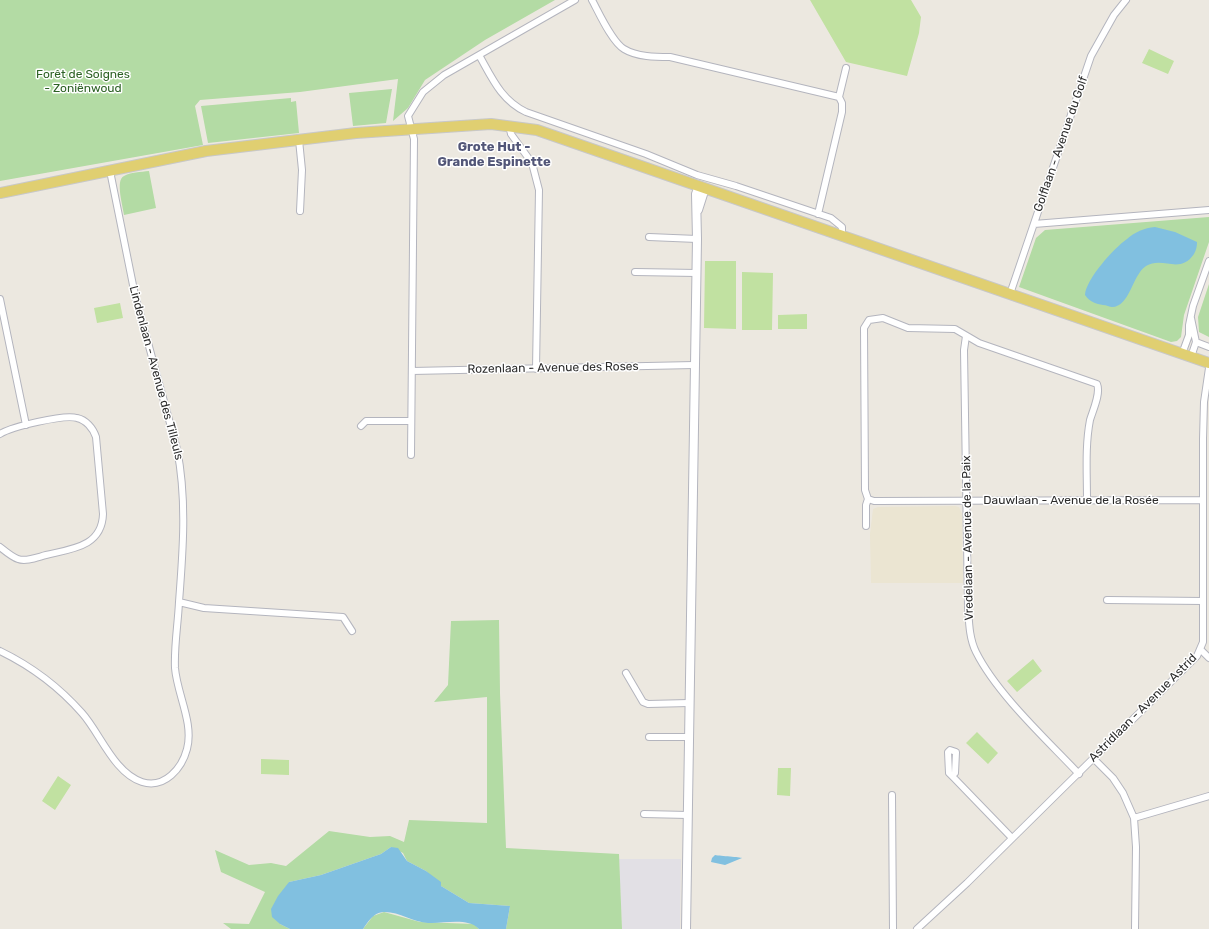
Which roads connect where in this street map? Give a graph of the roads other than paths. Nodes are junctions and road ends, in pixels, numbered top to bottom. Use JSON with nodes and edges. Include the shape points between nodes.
{"nodes":[{"id":1,"x":575,"y":0,"type":"edge"},
{"id":2,"x":592,"y":0,"type":"edge"},
{"id":3,"x":1126,"y":0,"type":"edge"},
{"id":4,"x":479,"y":55,"type":"junction"},
{"id":5,"x":846,"y":68,"type":"dead end"},
{"id":6,"x":839,"y":97,"type":"junction"},
{"id":7,"x":510,"y":125,"type":"junction"},
{"id":8,"x":411,"y":129,"type":"junction"},
{"id":9,"x":299,"y":140,"type":"junction"},
{"id":10,"x":110,"y":170,"type":"junction"},
{"id":11,"x":702,"y":187,"type":"junction"},
{"id":12,"x":0,"y":193,"type":"edge"},
{"id":13,"x":1209,"y":210,"type":"edge"},
{"id":14,"x":300,"y":211,"type":"dead end"},
{"id":15,"x":818,"y":214,"type":"junction"},
{"id":16,"x":1034,"y":224,"type":"junction"},
{"id":17,"x":842,"y":236,"type":"junction"},
{"id":18,"x":649,"y":237,"type":"dead end"},
{"id":19,"x":697,"y":238,"type":"junction"},
{"id":20,"x":1209,"y":261,"type":"edge"},
{"id":21,"x":635,"y":272,"type":"dead end"},
{"id":22,"x":696,"y":273,"type":"junction"},
{"id":23,"x":1010,"y":294,"type":"junction"},
{"id":24,"x":0,"y":299,"type":"edge"},
{"id":25,"x":1190,"y":318,"type":"junction"},
{"id":26,"x":966,"y":336,"type":"junction"},
{"id":27,"x":1196,"y":342,"type":"junction"},
{"id":28,"x":1209,"y":347,"type":"edge"},
{"id":29,"x":1186,"y":355,"type":"junction"},
{"id":30,"x":1209,"y":363,"type":"edge"},
{"id":31,"x":694,"y":365,"type":"junction"},
{"id":32,"x":1209,"y":368,"type":"edge"},
{"id":33,"x":536,"y":369,"type":"junction"},
{"id":34,"x":412,"y":371,"type":"junction"},
{"id":35,"x":411,"y":421,"type":"junction"},
{"id":36,"x":26,"y":425,"type":"junction"},
{"id":37,"x":361,"y":426,"type":"dead end"},
{"id":38,"x":0,"y":434,"type":"edge"},
{"id":39,"x":411,"y":455,"type":"dead end"},
{"id":40,"x":868,"y":499,"type":"junction"},
{"id":41,"x":1087,"y":500,"type":"junction"},
{"id":42,"x":1203,"y":500,"type":"junction"},
{"id":43,"x":966,"y":501,"type":"junction"},
{"id":44,"x":866,"y":526,"type":"dead end"},
{"id":45,"x":0,"y":547,"type":"edge"},
{"id":46,"x":1107,"y":600,"type":"dead end"},
{"id":47,"x":1203,"y":600,"type":"junction"},
{"id":48,"x":179,"y":602,"type":"junction"},
{"id":49,"x":352,"y":631,"type":"dead end"},
{"id":50,"x":1200,"y":649,"type":"junction"},
{"id":51,"x":0,"y":651,"type":"edge"},
{"id":52,"x":1209,"y":658,"type":"edge"},
{"id":53,"x":626,"y":673,"type":"dead end"},
{"id":54,"x":689,"y":703,"type":"junction"},
{"id":55,"x":649,"y":737,"type":"dead end"},
{"id":56,"x":689,"y":737,"type":"junction"},
{"id":57,"x":1094,"y":759,"type":"junction"},
{"id":58,"x":1079,"y":774,"type":"junction"},
{"id":59,"x":952,"y":776,"type":"dead end"},
{"id":60,"x":892,"y":795,"type":"dead end"},
{"id":61,"x":1209,"y":796,"type":"edge"},
{"id":62,"x":644,"y":814,"type":"dead end"},
{"id":63,"x":688,"y":815,"type":"junction"},
{"id":64,"x":1134,"y":818,"type":"junction"},
{"id":65,"x":1012,"y":838,"type":"junction"},
{"id":66,"x":686,"y":929,"type":"edge"},
{"id":67,"x":893,"y":929,"type":"edge"},
{"id":68,"x":917,"y":929,"type":"edge"},
{"id":69,"x":1134,"y":929,"type":"edge"}],
"edges":[{"from":1,"to":4,"type":"street"},
{"from":2,"to":6,"type":"street","via":[[618,44],[625,50],[651,57],[670,57]]},
{"from":3,"to":16,"type":"street","name":"Golflaan - Avenue du Golf","via":[[1110,21],[1091,56]]},
{"from":4,"to":8,"type":"street","via":[[444,75],[423,92],[408,116]]},
{"from":4,"to":15,"type":"street","via":[[502,95],[514,106],[526,112],[646,154],[697,175]]},
{"from":5,"to":6,"type":"street"},
{"from":6,"to":15,"type":"street","via":[[842,112]]},
{"from":7,"to":8,"type":"main road"},
{"from":7,"to":11,"type":"main road","via":[[537,130]]},
{"from":7,"to":33,"type":"street","via":[[511,134],[532,163],[539,190]]},
{"from":8,"to":9,"type":"main road"},
{"from":8,"to":34,"type":"street","via":[[414,139]]},
{"from":9,"to":10,"type":"main road","via":[[206,151]]},
{"from":9,"to":14,"type":"street","via":[[302,170]]},
{"from":10,"to":12,"type":"main road"},
{"from":10,"to":48,"type":"street","name":"Lindenlaan - Avenue des Tilleuls","via":[[135,295],[182,472],[184,510]]},
{"from":11,"to":17,"type":"main road"},
{"from":11,"to":19,"type":"street","via":[[697,211]]},
{"from":13,"to":16,"type":"street"},
{"from":15,"to":17,"type":"street","via":[[838,222],[843,230]]},
{"from":16,"to":23,"type":"street","name":"Golflaan - Avenue du Golf"},
{"from":17,"to":23,"type":"main road"},
{"from":18,"to":19,"type":"street"},
{"from":19,"to":22,"type":"street"},
{"from":20,"to":25,"type":"street"},
{"from":21,"to":22,"type":"street"},
{"from":22,"to":31,"type":"street"},
{"from":23,"to":29,"type":"main road"},
{"from":24,"to":36,"type":"street"},
{"from":25,"to":27,"type":"street"},
{"from":25,"to":29,"type":"street"},
{"from":26,"to":40,"type":"street","via":[[956,329],[908,328],[883,318],[868,320],[865,324],[865,490]]},
{"from":26,"to":41,"type":"street","via":[[979,343],[1097,384],[1099,390],[1087,440]]},
{"from":26,"to":43,"type":"street","name":"Vredelaan - Avenue de la Paix"},
{"from":27,"to":28,"type":"street"},
{"from":27,"to":29,"type":"street"},
{"from":29,"to":30,"type":"main road"},
{"from":31,"to":33,"type":"street","name":"Rozenlaan - Avenue des Roses"},
{"from":31,"to":54,"type":"street"},
{"from":32,"to":42,"type":"street","name":"Astridlaan - Avenue Astrid","via":[[1203,415]]},
{"from":33,"to":34,"type":"street","name":"Rozenlaan - Avenue des Roses"},
{"from":34,"to":35,"type":"street"},
{"from":35,"to":37,"type":"street","via":[[366,421]]},
{"from":35,"to":39,"type":"street"},
{"from":36,"to":38,"type":"street"},
{"from":36,"to":45,"type":"street","via":[[70,417],[84,421],[94,431],[103,514],[102,526],[87,544],[23,560],[13,557]]},
{"from":40,"to":43,"type":"street","name":"Dauwlaan - Avenue de la Rosée"},
{"from":40,"to":44,"type":"street"},
{"from":41,"to":42,"type":"street","name":"Dauwlaan - Avenue de la Rosée"},
{"from":41,"to":43,"type":"street","name":"Dauwlaan - Avenue de la Rosée"},
{"from":42,"to":47,"type":"street","name":"Astridlaan - Avenue Astrid"},
{"from":43,"to":58,"type":"street","name":"Vredelaan - Avenue de la Paix","via":[[968,607],[970,634],[975,651],[995,682]]},
{"from":46,"to":47,"type":"street"},
{"from":47,"to":50,"type":"street","name":"Astridlaan - Avenue Astrid","via":[[1203,633]]},
{"from":48,"to":49,"type":"street","via":[[204,608],[343,617]]},
{"from":48,"to":51,"type":"street","name":"Lindenlaan - Avenue des Tilleuls","via":[[175,669],[188,747],[180,767],[159,782],[142,782],[127,774],[82,713],[58,689],[32,669]]},
{"from":50,"to":52,"type":"street"},
{"from":50,"to":57,"type":"street","name":"Astridlaan - Avenue Astrid","via":[[1192,662]]},
{"from":53,"to":54,"type":"street","via":[[643,702]]},
{"from":54,"to":56,"type":"street"},
{"from":55,"to":56,"type":"street"},
{"from":56,"to":63,"type":"street"},
{"from":57,"to":58,"type":"street","name":"Astridlaan - Avenue Astrid"},
{"from":57,"to":64,"type":"street","via":[[1113,778]]},
{"from":58,"to":65,"type":"street","name":"Astridlaan - Avenue Astrid"},
{"from":59,"to":65,"type":"street"},
{"from":60,"to":67,"type":"street"},
{"from":61,"to":64,"type":"street"},
{"from":62,"to":63,"type":"street"},
{"from":63,"to":66,"type":"street"},
{"from":64,"to":69,"type":"street"},
{"from":65,"to":68,"type":"street","name":"Astridlaan - Avenue Astrid","via":[[938,912]]}]}
